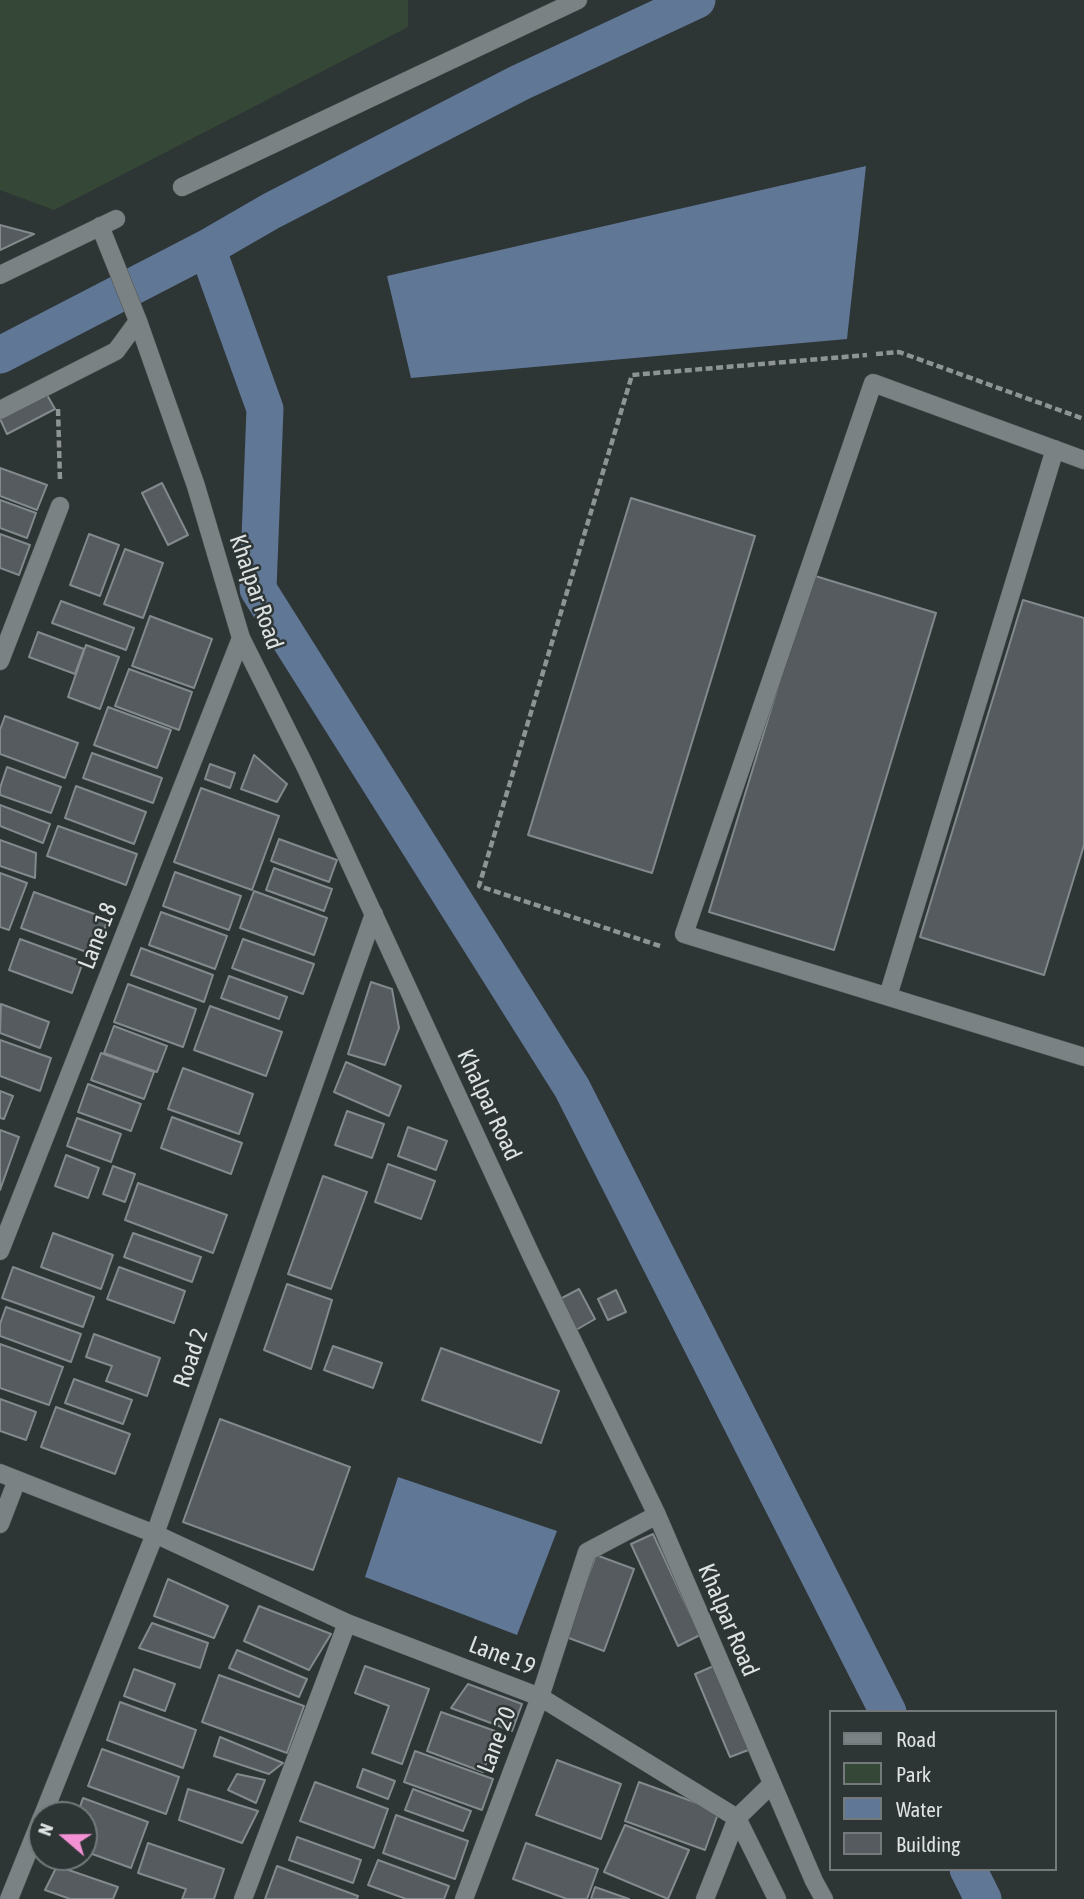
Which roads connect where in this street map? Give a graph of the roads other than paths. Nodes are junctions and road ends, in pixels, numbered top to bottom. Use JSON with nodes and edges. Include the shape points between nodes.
{"nodes":[{"id":1,"x":578,"y":0,"type":"edge"},
{"id":2,"x":182,"y":187,"type":"dead end"},
{"id":3,"x":0,"y":275,"type":"edge"},
{"id":4,"x":138,"y":321,"type":"junction"},
{"id":5,"x":0,"y":410,"type":"edge"},
{"id":6,"x":1055,"y":449,"type":"junction"},
{"id":7,"x":1084,"y":460,"type":"edge"},
{"id":8,"x":60,"y":506,"type":"road end"},
{"id":9,"x":241,"y":638,"type":"junction"},
{"id":10,"x":0,"y":661,"type":"edge"},
{"id":11,"x":374,"y":914,"type":"junction"},
{"id":12,"x":888,"y":996,"type":"junction"},
{"id":13,"x":1084,"y":1057,"type":"edge"},
{"id":14,"x":0,"y":1251,"type":"edge"},
{"id":15,"x":8,"y":1477,"type":"edge"},
{"id":16,"x":657,"y":1515,"type":"junction"},
{"id":17,"x":0,"y":1524,"type":"edge"},
{"id":18,"x":155,"y":1534,"type":"junction"},
{"id":19,"x":347,"y":1623,"type":"junction"},
{"id":20,"x":540,"y":1696,"type":"junction"},
{"id":21,"x":772,"y":1784,"type":"junction"},
{"id":22,"x":48,"y":1801,"type":"edge"},
{"id":23,"x":737,"y":1818,"type":"junction"},
{"id":24,"x":28,"y":1851,"type":"edge"},
{"id":25,"x":9,"y":1899,"type":"edge"},
{"id":26,"x":243,"y":1899,"type":"edge"},
{"id":27,"x":464,"y":1899,"type":"edge"},
{"id":28,"x":705,"y":1899,"type":"edge"},
{"id":29,"x":777,"y":1899,"type":"edge"},
{"id":30,"x":824,"y":1899,"type":"edge"}],
"edges":[{"from":1,"to":2,"type":"street"},
{"from":3,"to":4,"type":"street","name":"Khalpar Road","via":[[108,223],[108,250]]},
{"from":4,"to":5,"type":"street","via":[[116,351]]},
{"from":4,"to":9,"type":"street","name":"Khalpar Road","via":[[196,486]]},
{"from":6,"to":7,"type":"street"},
{"from":6,"to":12,"type":"street"},
{"from":6,"to":12,"type":"street","via":[[873,383],[684,934]]},
{"from":8,"to":10,"type":"street"},
{"from":9,"to":11,"type":"street","name":"Khalpar Road"},
{"from":9,"to":14,"type":"street","name":"Lane 18"},
{"from":11,"to":16,"type":"street","name":"Khalpar Road"},
{"from":11,"to":18,"type":"street","name":"Road 2"},
{"from":12,"to":13,"type":"street"},
{"from":15,"to":17,"type":"street"},
{"from":15,"to":18,"type":"street","name":"Lane 19"},
{"from":16,"to":20,"type":"street","name":"Lane 20","via":[[587,1552]]},
{"from":16,"to":21,"type":"street","name":"Khalpar Road"},
{"from":18,"to":19,"type":"street","name":"Lane 19"},
{"from":18,"to":22,"type":"street","name":"Road 2"},
{"from":19,"to":20,"type":"street","name":"Lane 19"},
{"from":19,"to":26,"type":"street"},
{"from":20,"to":23,"type":"street","name":"Lane 19"},
{"from":20,"to":27,"type":"street","name":"Lane 20"},
{"from":21,"to":23,"type":"street"},
{"from":21,"to":30,"type":"street","name":"Khalpar Road"},
{"from":23,"to":28,"type":"street"},
{"from":23,"to":29,"type":"street"},
{"from":24,"to":25,"type":"street","name":"Road 2"}]}
